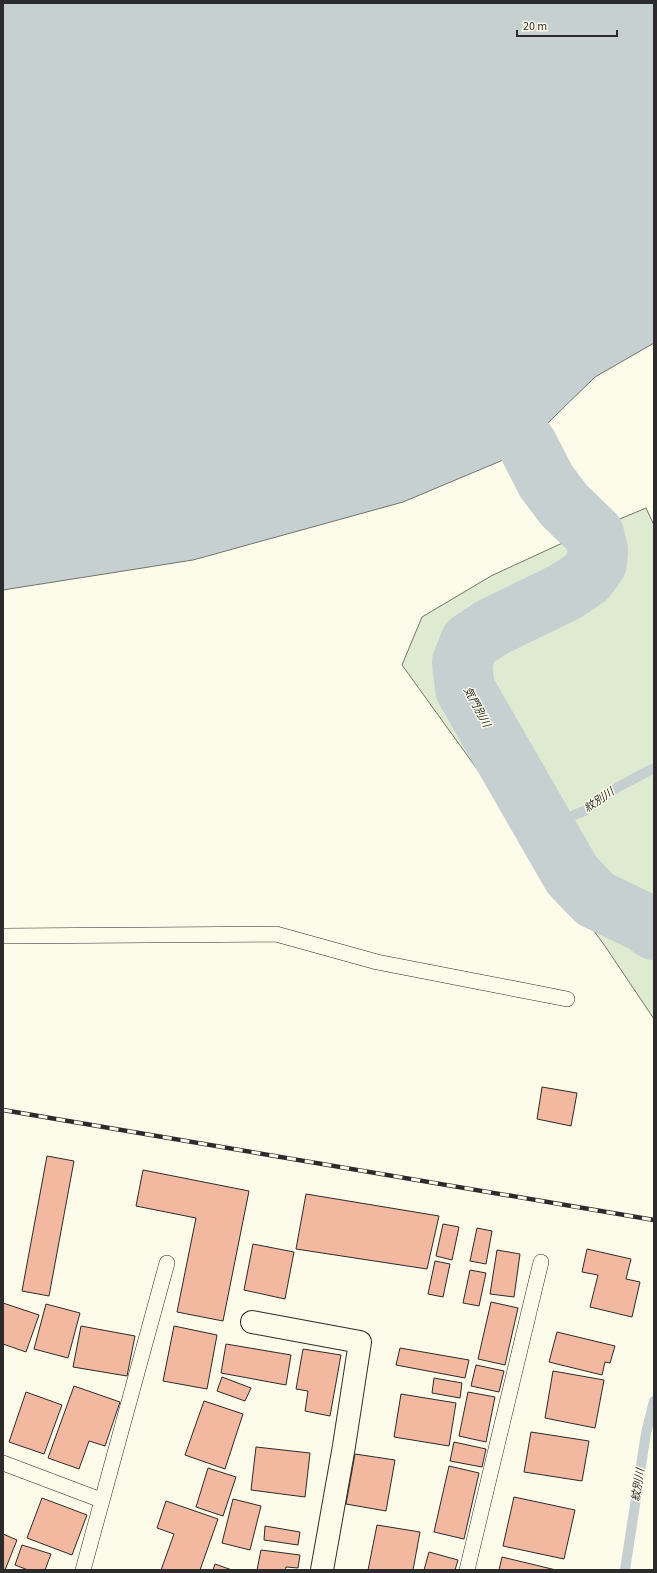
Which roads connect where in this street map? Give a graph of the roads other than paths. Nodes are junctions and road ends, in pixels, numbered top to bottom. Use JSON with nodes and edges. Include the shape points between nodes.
{"nodes":[{"id":1,"x":3,"y":936,"type":"edge"},
{"id":2,"x":567,"y":999,"type":"dead end"},
{"id":3,"x":541,"y":1262,"type":"dead end"},
{"id":4,"x":167,"y":1263,"type":"dead end"},
{"id":5,"x":252,"y":1322,"type":"dead end"},
{"id":6,"x":3,"y":1464,"type":"edge"},
{"id":7,"x":101,"y":1500,"type":"junction"},
{"id":8,"x":83,"y":1570,"type":"edge"},
{"id":9,"x":322,"y":1570,"type":"edge"},
{"id":10,"x":467,"y":1570,"type":"edge"}],
"edges":[{"from":1,"to":2,"type":"lane","via":[[276,934],[377,962]]},
{"from":3,"to":10,"type":"lane"},
{"from":4,"to":7,"type":"lane"},
{"from":5,"to":9,"type":"street","via":[[360,1342]]},
{"from":6,"to":7,"type":"lane"},
{"from":7,"to":8,"type":"lane"}]}
